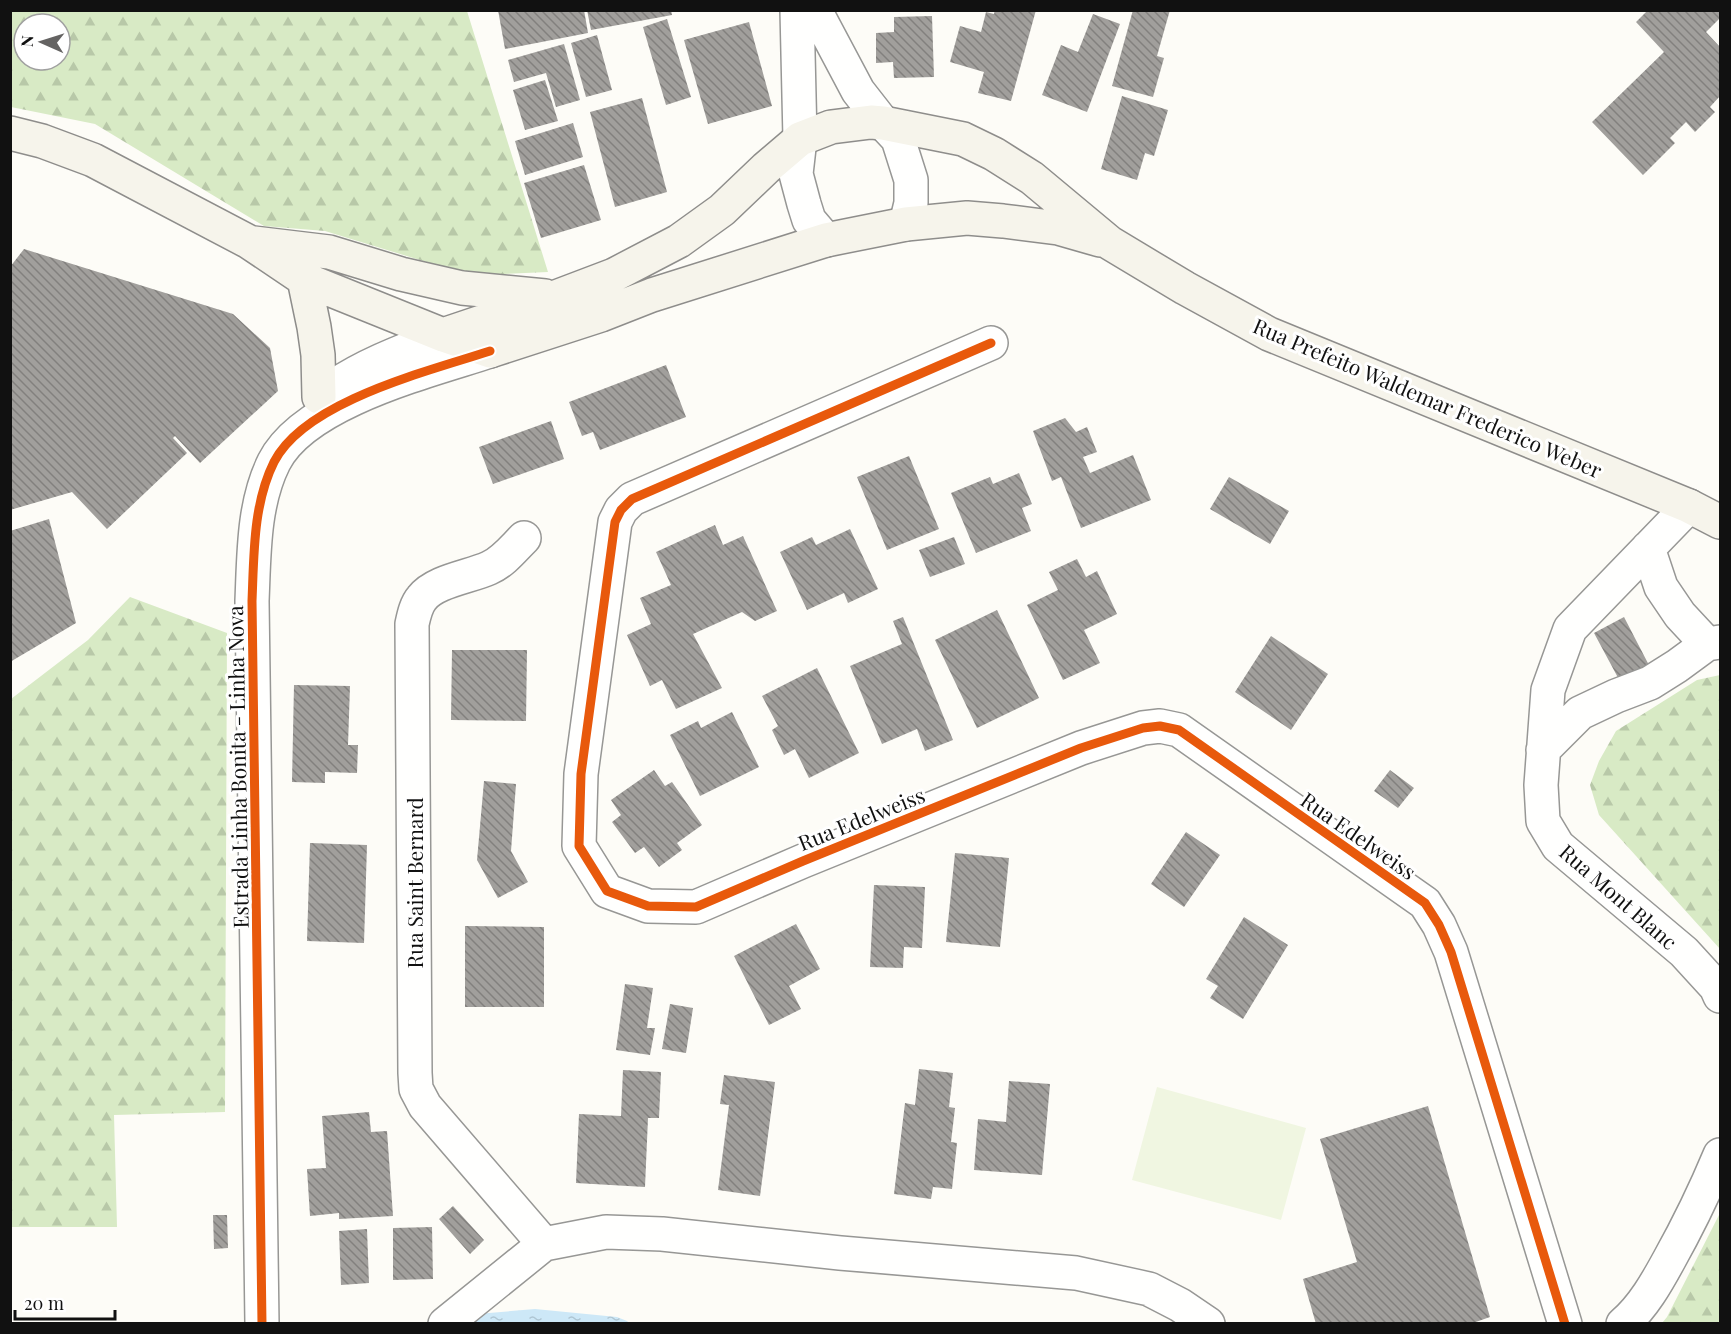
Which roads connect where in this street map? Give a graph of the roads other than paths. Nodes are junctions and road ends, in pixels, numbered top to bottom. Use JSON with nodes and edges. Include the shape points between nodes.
{"nodes":[{"id":1,"x":797,"y":10,"type":"edge"},
{"id":2,"x":815,"y":10,"type":"edge"},
{"id":3,"x":883,"y":123,"type":"junction"},
{"id":4,"x":10,"y":132,"type":"edge"},
{"id":5,"x":800,"y":139,"type":"junction"},
{"id":6,"x":906,"y":224,"type":"junction"},
{"id":7,"x":826,"y":240,"type":"junction"},
{"id":8,"x":249,"y":242,"type":"junction"},
{"id":9,"x":1110,"y":243,"type":"junction"},
{"id":10,"x":304,"y":279,"type":"junction"},
{"id":11,"x":556,"y":297,"type":"junction"},
{"id":12,"x":443,"y":335,"type":"junction"},
{"id":13,"x":991,"y":343,"type":"dead end"},
{"id":14,"x":490,"y":351,"type":"junction"},
{"id":15,"x":319,"y":397,"type":"junction"},
{"id":16,"x":300,"y":430,"type":"junction"},
{"id":17,"x":1689,"y":506,"type":"junction"},
{"id":18,"x":1720,"y":522,"type":"edge"},
{"id":19,"x":524,"y":538,"type":"dead end"},
{"id":20,"x":1648,"y":548,"type":"junction"},
{"id":21,"x":1714,"y":643,"type":"edge"},
{"id":22,"x":1543,"y":750,"type":"junction"},
{"id":23,"x":1720,"y":996,"type":"edge"},
{"id":24,"x":1720,"y":1155,"type":"edge"},
{"id":25,"x":544,"y":1244,"type":"junction"},
{"id":26,"x":262,"y":1323,"type":"edge"},
{"id":27,"x":445,"y":1323,"type":"edge"},
{"id":28,"x":1208,"y":1323,"type":"edge"},
{"id":29,"x":1565,"y":1323,"type":"edge"},
{"id":30,"x":1623,"y":1323,"type":"edge"}],
"edges":[{"from":1,"to":5,"type":"street"},
{"from":2,"to":3,"type":"street","via":[[858,91]]},
{"from":3,"to":5,"type":"main road","via":[[831,127]]},
{"from":3,"to":6,"type":"street","via":[[898,138],[910,180],[911,203]]},
{"from":3,"to":9,"type":"main road","via":[[963,140],[994,154],[1032,178]]},
{"from":4,"to":8,"type":"main road","via":[[93,160]]},
{"from":5,"to":7,"type":"street","via":[[796,174],[809,220]]},
{"from":5,"to":11,"type":"main road","via":[[722,210],[679,241],[614,275]]},
{"from":6,"to":7,"type":"main road"},
{"from":6,"to":9,"type":"main road","via":[[967,218],[1003,221],[1058,228]]},
{"from":7,"to":14,"type":"main road"},
{"from":8,"to":10,"type":"main road"},
{"from":8,"to":11,"type":"main road","via":[[329,252],[462,288]]},
{"from":9,"to":17,"type":"main road","name":"Rua Prefeito Waldemar Frederico Weber","via":[[1269,334]]},
{"from":10,"to":12,"type":"main road"},
{"from":10,"to":15,"type":"main road","via":[[315,336]]},
{"from":11,"to":12,"type":"main road"},
{"from":12,"to":14,"type":"main road"},
{"from":12,"to":15,"type":"street","name":"Estrada Linha Bonita - Linha Nova","via":[[348,377]]},
{"from":13,"to":29,"type":"street","name":"Rua Edelweiss","via":[[632,499],[621,510],[615,522],[582,774],[579,846],[608,891],[648,906],[696,908],[1081,748],[1143,728],[1179,730],[1425,903],[1451,952]]},
{"from":14,"to":16,"type":"street","name":"Estrada Linha Bonita - Linha Nova","via":[[369,391]]},
{"from":15,"to":16,"type":"street","name":"Estrada Linha Bonita - Linha Nova"},
{"from":16,"to":26,"type":"street","name":"Estrada Linha Bonita - Linha Nova","via":[[274,460],[266,482],[255,541],[252,601]]},
{"from":17,"to":18,"type":"main road","name":"Rua Prefeito Waldemar Frederico Weber"},
{"from":17,"to":20,"type":"street","name":"Rua Mont Blanc"},
{"from":19,"to":25,"type":"street","name":"Rua Saint Bernard","via":[[490,568],[431,589],[421,598],[412,624],[415,1073],[416,1089],[424,1106]]},
{"from":20,"to":21,"type":"street","via":[[1661,587],[1680,615]]},
{"from":20,"to":22,"type":"street","name":"Rua Mont Blanc","via":[[1570,629],[1548,690]]},
{"from":21,"to":22,"type":"street","via":[[1650,683],[1580,713]]},
{"from":22,"to":23,"type":"street","name":"Rua Mont Blanc","via":[[1543,821],[1558,846],[1683,952]]},
{"from":24,"to":30,"type":"street","via":[[1656,1284]]},
{"from":25,"to":27,"type":"street"},
{"from":25,"to":28,"type":"street","via":[[606,1232],[662,1234],[1076,1273],[1149,1289]]}]}
